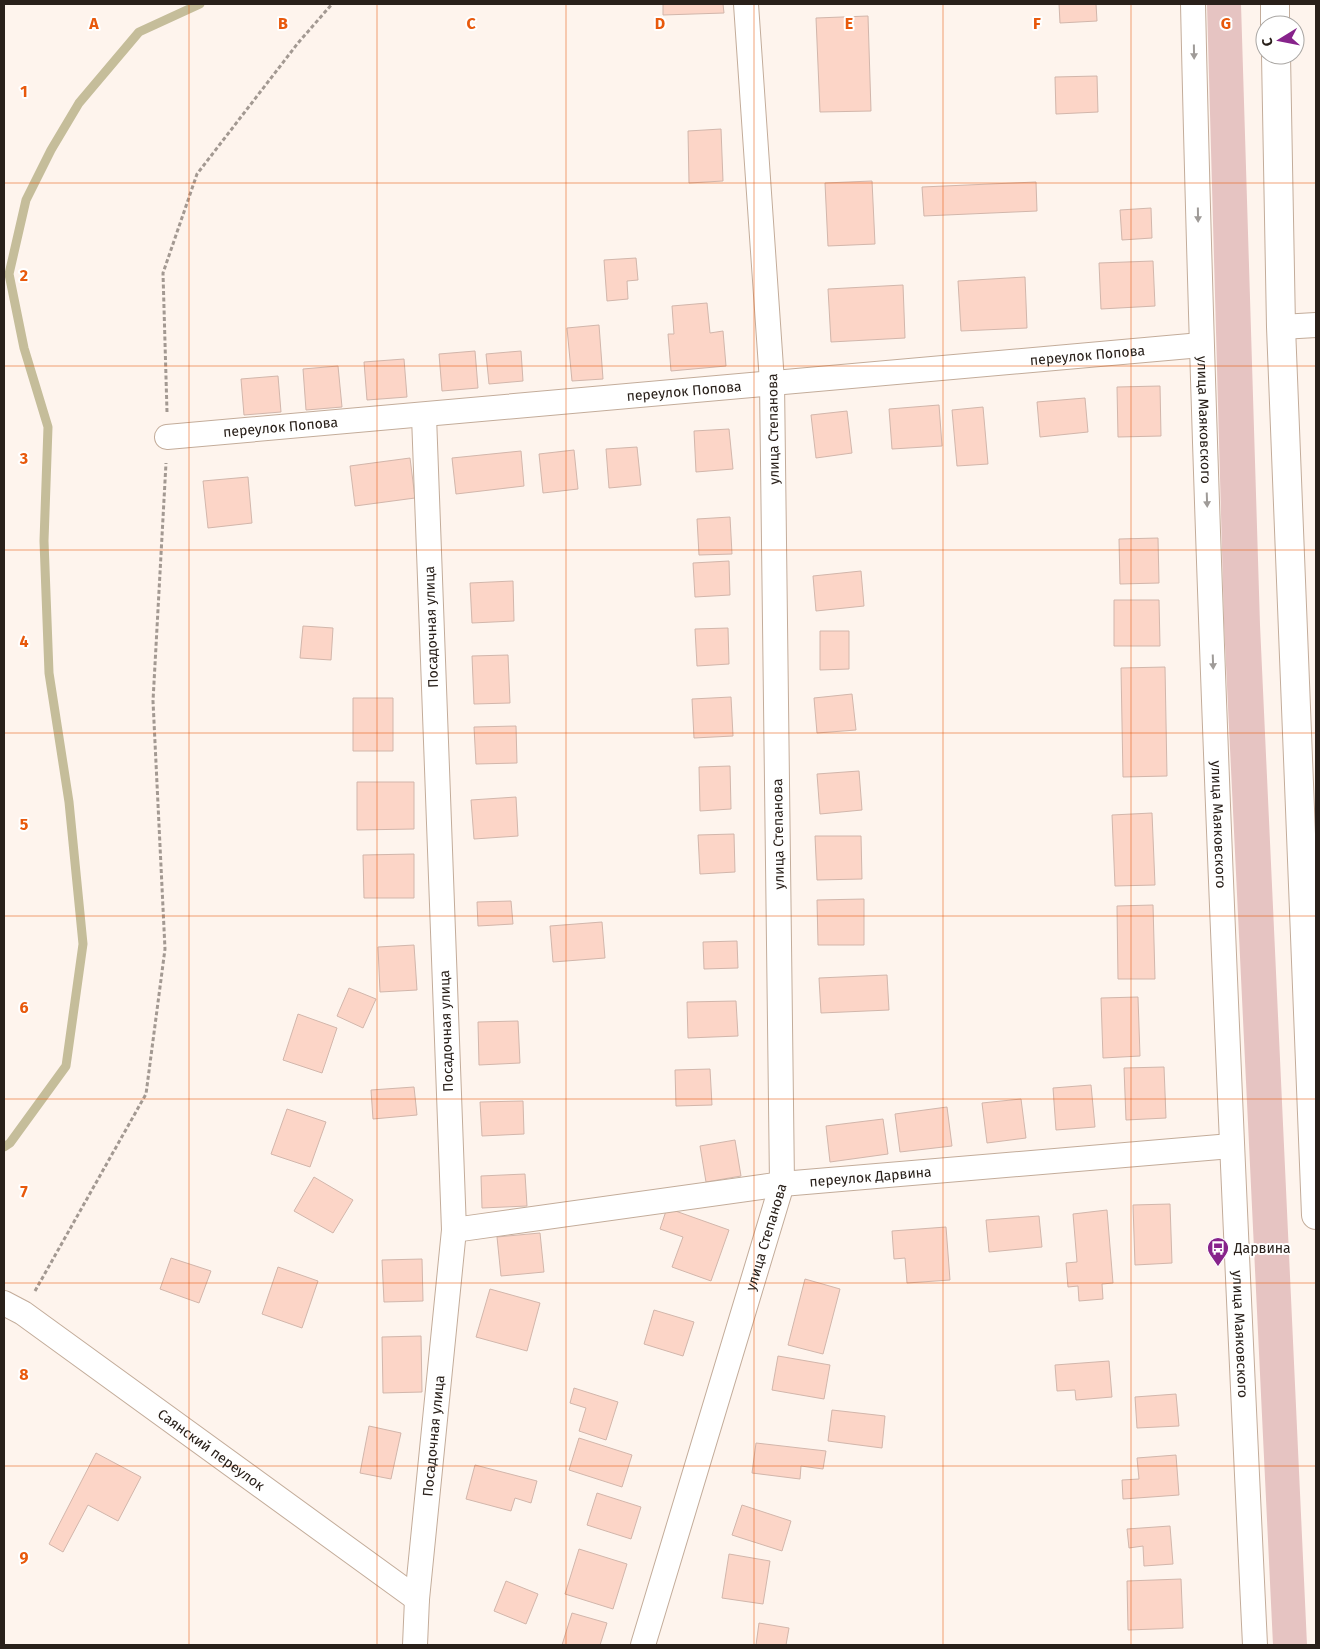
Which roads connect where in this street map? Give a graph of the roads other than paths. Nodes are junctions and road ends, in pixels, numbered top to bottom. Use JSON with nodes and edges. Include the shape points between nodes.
{"nodes":[{"id":1,"x":746,"y":4,"type":"edge"},
{"id":2,"x":1193,"y":4,"type":"edge"},
{"id":3,"x":1276,"y":65,"type":"edge"},
{"id":4,"x":1316,"y":325,"type":"edge"},
{"id":5,"x":1281,"y":327,"type":"junction"},
{"id":6,"x":1201,"y":346,"type":"junction"},
{"id":7,"x":772,"y":382,"type":"junction"},
{"id":8,"x":424,"y":416,"type":"junction"},
{"id":9,"x":167,"y":437,"type":"road end"},
{"id":10,"x":1231,"y":1146,"type":"junction"},
{"id":11,"x":782,"y":1184,"type":"junction"},
{"id":12,"x":1316,"y":1215,"type":"edge"},
{"id":13,"x":454,"y":1230,"type":"junction"},
{"id":14,"x":13,"y":1308,"type":"edge"},
{"id":15,"x":418,"y":1599,"type":"junction"},
{"id":16,"x":415,"y":1645,"type":"edge"},
{"id":17,"x":643,"y":1645,"type":"edge"},
{"id":18,"x":1255,"y":1645,"type":"edge"}],
"edges":[{"from":1,"to":7,"type":"street","name":"улица Степанова"},
{"from":2,"to":6,"type":"street","name":"улица Маяковского","one_way":true},
{"from":3,"to":5,"type":"main road"},
{"from":4,"to":5,"type":"street"},
{"from":5,"to":12,"type":"main road"},
{"from":6,"to":7,"type":"street","name":"переулок Попова"},
{"from":6,"to":10,"type":"street","name":"улица Маяковского","one_way":true},
{"from":7,"to":8,"type":"street","name":"переулок Попова"},
{"from":7,"to":11,"type":"street","name":"улица Степанова"},
{"from":8,"to":9,"type":"street","name":"переулок Попова"},
{"from":8,"to":13,"type":"street","name":"Посадочная улица"},
{"from":10,"to":11,"type":"street","name":"переулок Дарвина"},
{"from":10,"to":18,"type":"street","name":"улица Маяковского"},
{"from":11,"to":13,"type":"street","name":"переулок Дарвина"},
{"from":11,"to":17,"type":"street","name":"улица Степанова"},
{"from":13,"to":15,"type":"street","name":"Посадочная улица"},
{"from":14,"to":15,"type":"street","name":"Саянский переулок"},
{"from":15,"to":16,"type":"street","name":"Посадочная улица"}]}
